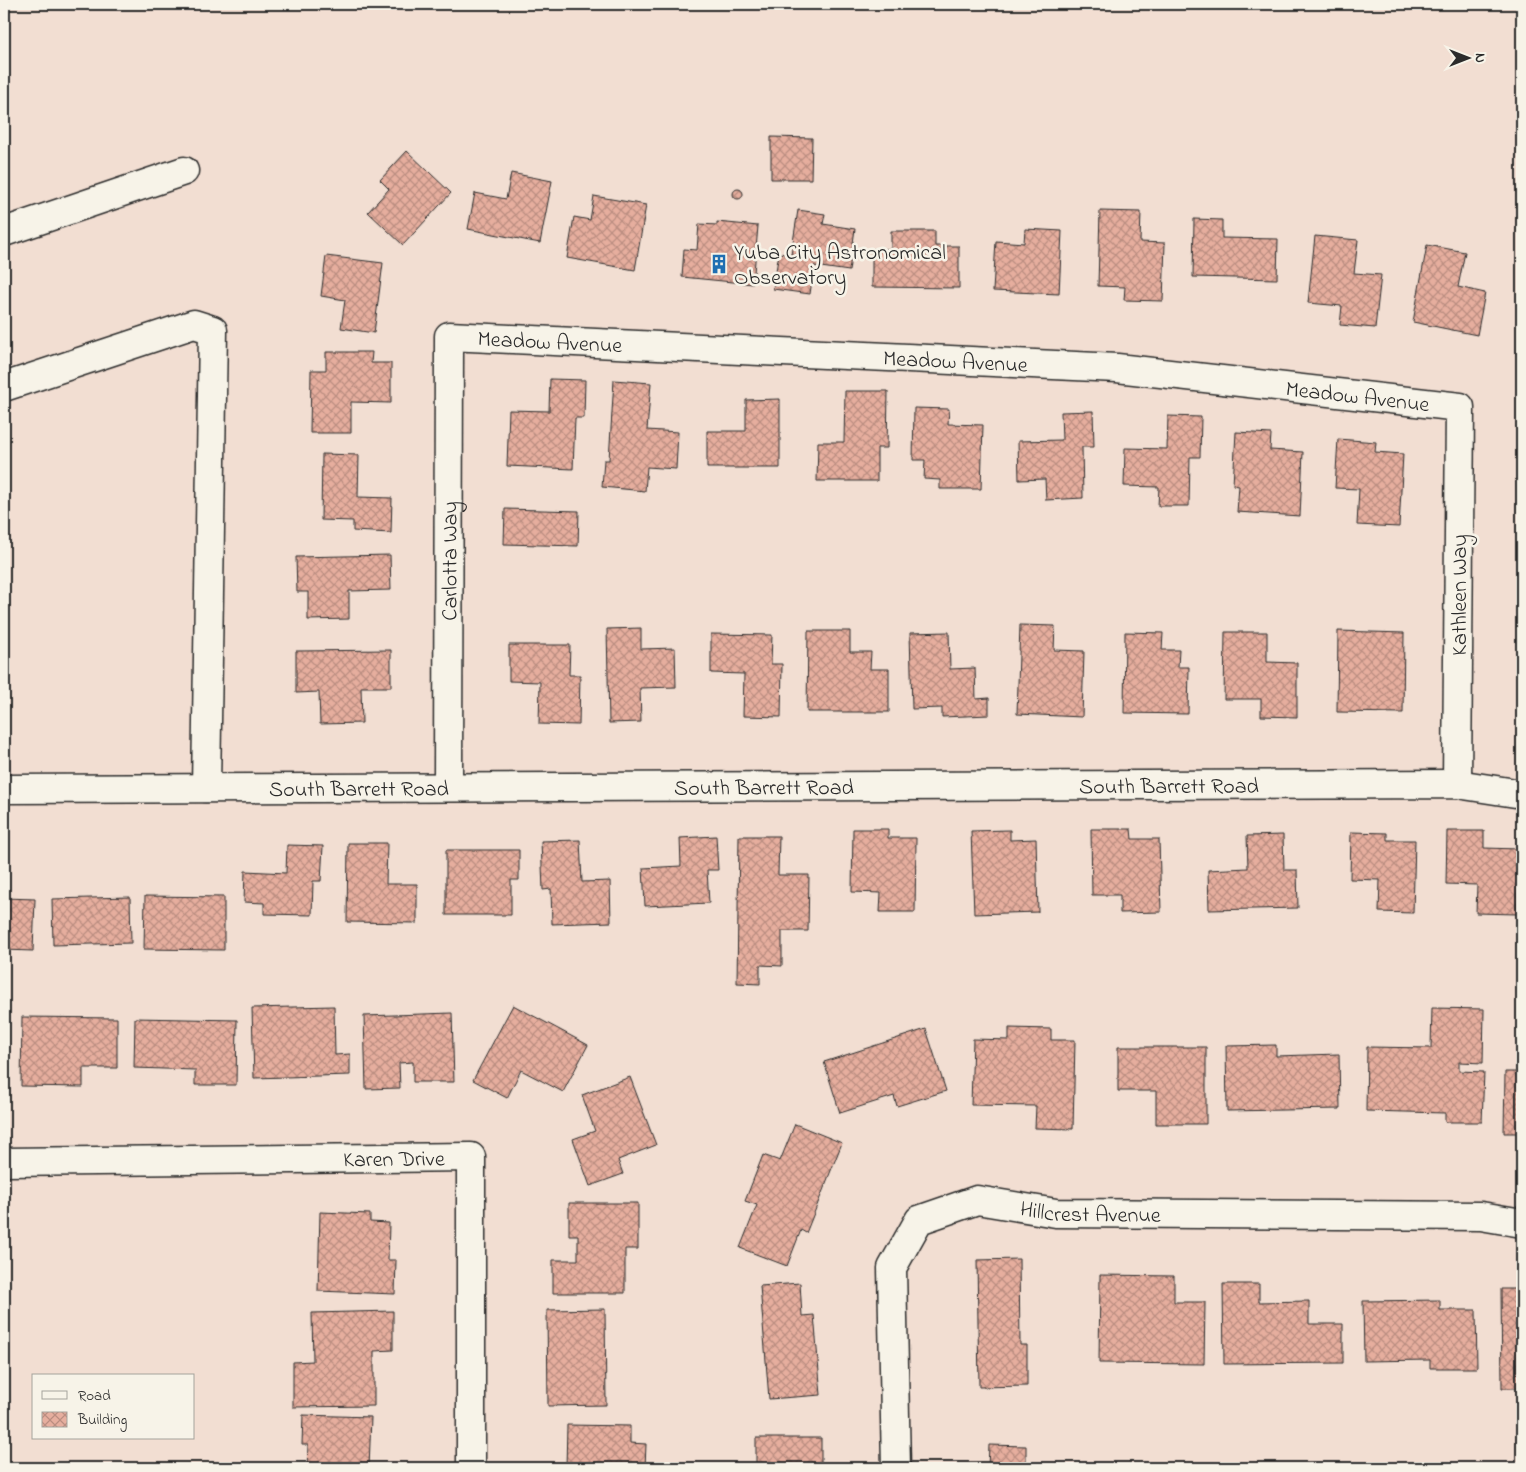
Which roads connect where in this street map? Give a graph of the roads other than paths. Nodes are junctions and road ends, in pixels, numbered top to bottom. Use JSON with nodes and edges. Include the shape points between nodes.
{"nodes":[{"id":1,"x":184,"y":171,"type":"dead end"},
{"id":2,"x":4,"y":232,"type":"edge"},
{"id":3,"x":449,"y":336,"type":"joint"},
{"id":4,"x":4,"y":387,"type":"edge"},
{"id":5,"x":1460,"y":407,"type":"joint"},
{"id":6,"x":1457,"y":784,"type":"junction"},
{"id":7,"x":448,"y":787,"type":"junction"},
{"id":8,"x":206,"y":788,"type":"junction"},
{"id":9,"x":4,"y":789,"type":"edge"},
{"id":10,"x":1522,"y":794,"type":"edge"},
{"id":11,"x":4,"y":1162,"type":"edge"},
{"id":12,"x":1522,"y":1223,"type":"edge"},
{"id":13,"x":471,"y":1468,"type":"edge"},
{"id":14,"x":896,"y":1468,"type":"edge"}],
"edges":[{"from":1,"to":2,"type":"street"},
{"from":3,"to":5,"type":"street","name":"Meadow Avenue","via":[[1117,368]]},
{"from":3,"to":7,"type":"street","name":"Carlotta Way"},
{"from":4,"to":8,"type":"street","via":[[194,324],[213,330]]},
{"from":5,"to":6,"type":"street","name":"Kathleen Way"},
{"from":6,"to":7,"type":"street","name":"South Barrett Road"},
{"from":6,"to":10,"type":"street","name":"South Barrett Road"},
{"from":7,"to":8,"type":"street","name":"South Barrett Road"},
{"from":8,"to":9,"type":"street","name":"South Barrett Road"},
{"from":11,"to":13,"type":"street","name":"Karen Drive","via":[[471,1157]]},
{"from":12,"to":14,"type":"street","name":"Hillcrest Avenue","via":[[1481,1216],[1056,1214],[977,1200],[919,1220],[892,1268]]}]}
